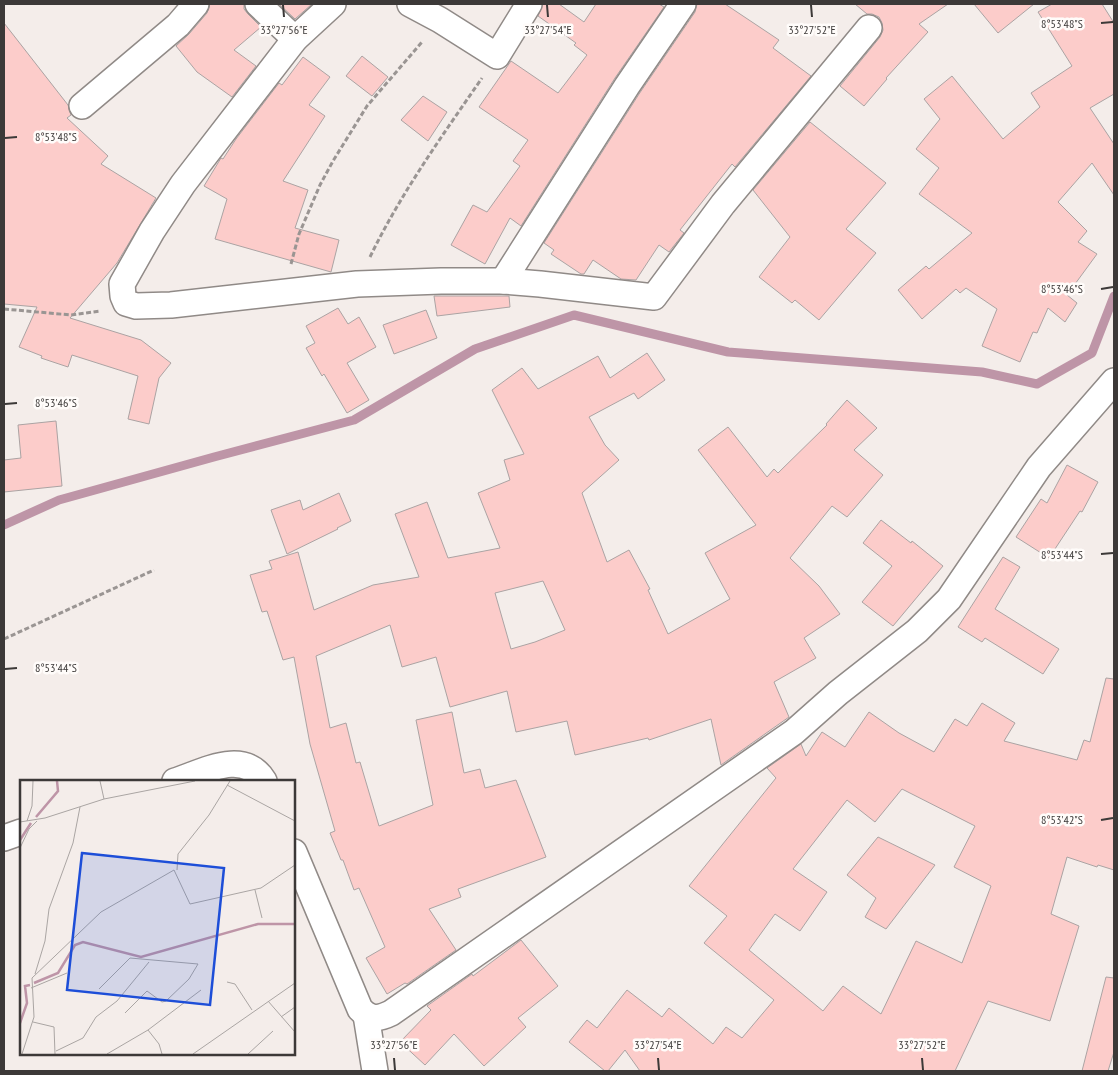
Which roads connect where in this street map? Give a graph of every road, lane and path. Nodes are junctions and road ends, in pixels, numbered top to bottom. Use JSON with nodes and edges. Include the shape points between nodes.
{"nodes":[{"id":1,"x":196,"y":4,"type":"edge"},
{"id":2,"x":258,"y":4,"type":"edge"},
{"id":3,"x":333,"y":4,"type":"edge"},
{"id":4,"x":410,"y":4,"type":"edge"},
{"id":5,"x":529,"y":4,"type":"edge"},
{"id":6,"x":683,"y":4,"type":"edge"},
{"id":7,"x":440,"y":20,"type":"junction"},
{"id":8,"x":869,"y":28,"type":"dead end"},
{"id":9,"x":295,"y":39,"type":"junction"},
{"id":10,"x":497,"y":56,"type":"junction"},
{"id":11,"x":82,"y":106,"type":"dead end"},
{"id":12,"x":503,"y":281,"type":"junction"},
{"id":13,"x":357,"y":284,"type":"junction"},
{"id":14,"x":290,"y":292,"type":"junction"},
{"id":15,"x":126,"y":303,"type":"junction"},
{"id":16,"x":4,"y":309,"type":"edge"},
{"id":17,"x":1114,"y":381,"type":"edge"},
{"id":18,"x":154,"y":570,"type":"dead end"},
{"id":19,"x":4,"y":639,"type":"edge"},
{"id":20,"x":178,"y":780,"type":"edge"},
{"id":21,"x":263,"y":780,"type":"edge"},
{"id":22,"x":20,"y":832,"type":"edge"},
{"id":23,"x":4,"y":838,"type":"edge"},
{"id":24,"x":295,"y":854,"type":"edge"},
{"id":25,"x":366,"y":1015,"type":"junction"},
{"id":26,"x":375,"y":1071,"type":"edge"}],
"edges":[{"from":1,"to":11,"type":"street","via":[[178,25]]},
{"from":2,"to":9,"type":"street"},
{"from":3,"to":9,"type":"street"},
{"from":4,"to":7,"type":"street"},
{"from":5,"to":10,"type":"street"},
{"from":6,"to":12,"type":"street"},
{"from":7,"to":10,"type":"street"},
{"from":7,"to":14,"type":"path","via":[[367,106],[333,161],[299,234],[292,258]]},
{"from":8,"to":12,"type":"street","via":[[723,204],[654,298]]},
{"from":9,"to":15,"type":"street","via":[[165,211],[122,284]]},
{"from":10,"to":13,"type":"path","via":[[438,140],[388,220]]},
{"from":12,"to":13,"type":"street"},
{"from":13,"to":14,"type":"street"},
{"from":14,"to":15,"type":"street","via":[[171,305],[136,306]]},
{"from":15,"to":16,"type":"path","via":[[110,310],[71,315]]},
{"from":17,"to":25,"type":"street","via":[[1039,467],[949,599],[917,630],[794,732],[741,770],[391,1013],[376,1018]]},
{"from":18,"to":19,"type":"path"},
{"from":20,"to":21,"type":"street","via":[[236,763],[249,766]]},
{"from":22,"to":23,"type":"street"},
{"from":24,"to":25,"type":"street","via":[[360,1009]]},
{"from":25,"to":26,"type":"street"}]}
